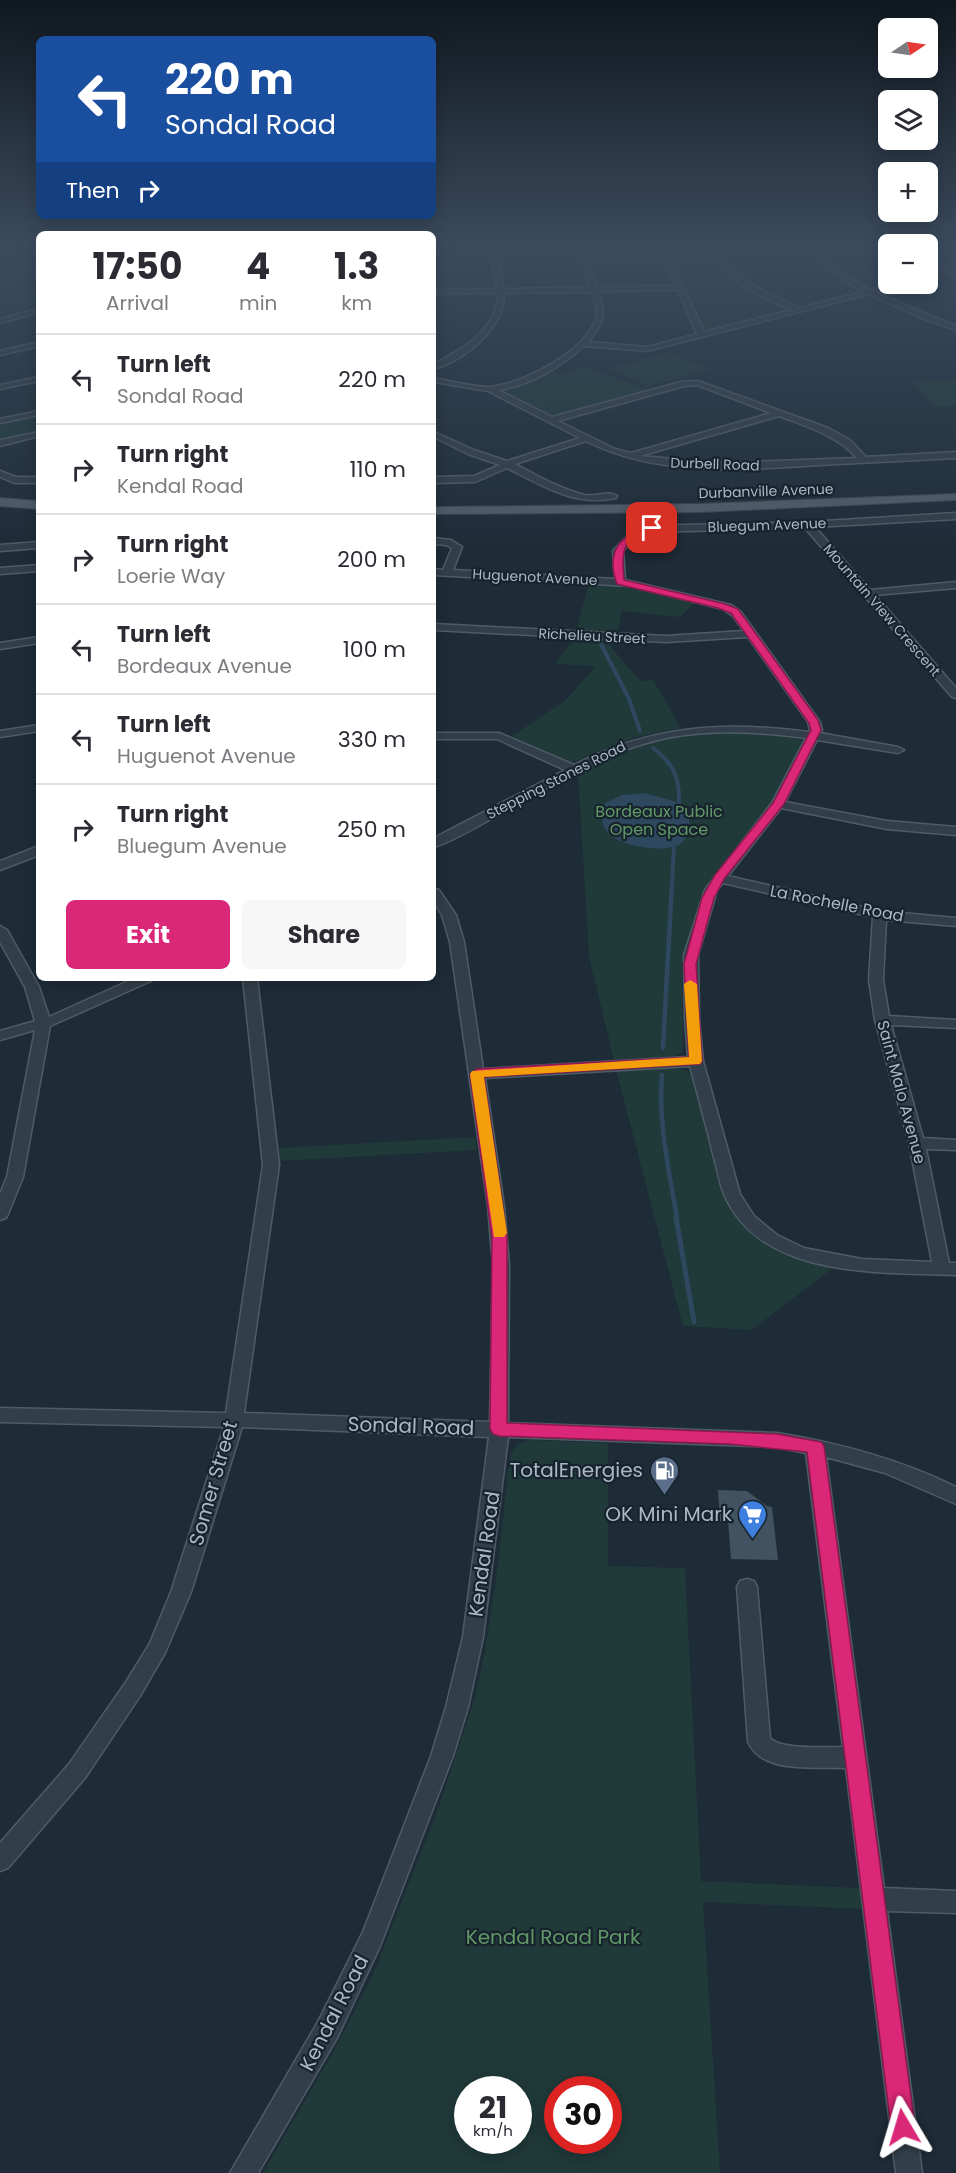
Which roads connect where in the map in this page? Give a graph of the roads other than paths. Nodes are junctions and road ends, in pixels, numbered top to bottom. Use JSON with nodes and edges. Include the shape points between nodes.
{"nodes":[{"id":1,"x":24,"y":347,"type":"edge"},
{"id":2,"x":467,"y":347,"type":"edge"},
{"id":3,"x":580,"y":347,"type":"edge"},
{"id":4,"x":627,"y":347,"type":"edge"},
{"id":5,"x":653,"y":347,"type":"edge"},
{"id":6,"x":0,"y":353,"type":"edge"},
{"id":7,"x":436,"y":366,"type":"edge"},
{"id":8,"x":36,"y":380,"type":"edge"},
{"id":9,"x":436,"y":380,"type":"edge"},
{"id":10,"x":0,"y":387,"type":"edge"},
{"id":11,"x":490,"y":389,"type":"junction"},
{"id":12,"x":779,"y":412,"type":"junction"},
{"id":13,"x":36,"y":413,"type":"edge"},
{"id":14,"x":551,"y":420,"type":"junction"},
{"id":15,"x":0,"y":422,"type":"edge"},
{"id":16,"x":36,"y":435,"type":"edge"},
{"id":17,"x":436,"y":435,"type":"edge"},
{"id":18,"x":585,"y":439,"type":"junction"},
{"id":19,"x":0,"y":443,"type":"edge"},
{"id":20,"x":956,"y":455,"type":"edge"},
{"id":21,"x":628,"y":457,"type":"junction"},
{"id":22,"x":864,"y":460,"type":"junction"},
{"id":23,"x":507,"y":464,"type":"junction"},
{"id":24,"x":0,"y":474,"type":"edge"},
{"id":25,"x":36,"y":480,"type":"edge"},
{"id":26,"x":436,"y":480,"type":"edge"},
{"id":27,"x":0,"y":496,"type":"edge"},
{"id":28,"x":612,"y":496,"type":"dead end"},
{"id":29,"x":956,"y":497,"type":"edge"},
{"id":30,"x":36,"y":499,"type":"edge"},
{"id":31,"x":0,"y":502,"type":"edge"},
{"id":32,"x":956,"y":504,"type":"edge"},
{"id":33,"x":36,"y":505,"type":"edge"},
{"id":34,"x":436,"y":511,"type":"edge"},
{"id":35,"x":956,"y":516,"type":"edge"},
{"id":36,"x":436,"y":518,"type":"edge"},
{"id":37,"x":808,"y":525,"type":"junction"},
{"id":38,"x":436,"y":541,"type":"edge"},
{"id":39,"x":36,"y":545,"type":"edge"},
{"id":40,"x":0,"y":548,"type":"edge"},
{"id":41,"x":36,"y":568,"type":"edge"},
{"id":42,"x":0,"y":572,"type":"edge"},
{"id":43,"x":436,"y":572,"type":"edge"},
{"id":44,"x":447,"y":573,"type":"junction"},
{"id":45,"x":620,"y":582,"type":"junction"},
{"id":46,"x":956,"y":585,"type":"edge"},
{"id":47,"x":867,"y":593,"type":"junction"},
{"id":48,"x":436,"y":627,"type":"edge"},
{"id":49,"x":751,"y":634,"type":"junction"},
{"id":50,"x":36,"y":640,"type":"edge"},
{"id":51,"x":0,"y":646,"type":"edge"},
{"id":52,"x":956,"y":695,"type":"edge"},
{"id":53,"x":36,"y":728,"type":"edge"},
{"id":54,"x":0,"y":734,"type":"edge"},
{"id":55,"x":814,"y":735,"type":"junction"},
{"id":56,"x":436,"y":736,"type":"edge"},
{"id":57,"x":898,"y":750,"type":"dead end"},
{"id":58,"x":574,"y":769,"type":"junction"},
{"id":59,"x":778,"y":804,"type":"junction"},
{"id":60,"x":956,"y":831,"type":"edge"},
{"id":61,"x":436,"y":842,"type":"edge"},
{"id":62,"x":36,"y":851,"type":"edge"},
{"id":63,"x":0,"y":866,"type":"edge"},
{"id":64,"x":719,"y":878,"type":"junction"},
{"id":65,"x":436,"y":896,"type":"edge"},
{"id":66,"x":880,"y":915,"type":"junction"},
{"id":67,"x":956,"y":922,"type":"edge"},
{"id":68,"x":0,"y":930,"type":"edge"},
{"id":69,"x":139,"y":981,"type":"edge"},
{"id":70,"x":250,"y":981,"type":"edge"},
{"id":71,"x":882,"y":1020,"type":"junction"},
{"id":72,"x":44,"y":1024,"type":"junction"},
{"id":73,"x":956,"y":1024,"type":"edge"},
{"id":74,"x":0,"y":1036,"type":"edge"},
{"id":75,"x":696,"y":1061,"type":"junction"},
{"id":76,"x":477,"y":1074,"type":"junction"},
{"id":77,"x":917,"y":1143,"type":"junction"},
{"id":78,"x":956,"y":1145,"type":"edge"},
{"id":79,"x":0,"y":1214,"type":"edge"},
{"id":80,"x":949,"y":1269,"type":"edge"},
{"id":81,"x":0,"y":1414,"type":"edge"},
{"id":82,"x":233,"y":1420,"type":"junction"},
{"id":83,"x":499,"y":1429,"type":"junction"},
{"id":84,"x":815,"y":1446,"type":"junction"},
{"id":85,"x":956,"y":1496,"type":"edge"},
{"id":86,"x":747,"y":1587,"type":"dead end"},
{"id":87,"x":855,"y":1758,"type":"junction"},
{"id":88,"x":0,"y":1860,"type":"edge"},
{"id":89,"x":873,"y":1899,"type":"junction"},
{"id":90,"x":956,"y":1902,"type":"edge"},
{"id":91,"x":243,"y":2173,"type":"edge"},
{"id":92,"x":909,"y":2173,"type":"edge"}],
"edges":[{"from":1,"to":6,"type":"street"},
{"from":2,"to":7,"type":"street"},
{"from":3,"to":11,"type":"street","via":[[535,374]]},
{"from":4,"to":5,"type":"street"},
{"from":8,"to":10,"type":"street"},
{"from":9,"to":11,"type":"street"},
{"from":11,"to":14,"type":"street","name":"Durbell Road"},
{"from":12,"to":14,"type":"street","via":[[693,383]]},
{"from":12,"to":21,"type":"street"},
{"from":12,"to":22,"type":"street","via":[[837,436]]},
{"from":13,"to":15,"type":"street"},
{"from":14,"to":18,"type":"street","name":"Durbell Road"},
{"from":16,"to":19,"type":"street"},
{"from":17,"to":23,"type":"street"},
{"from":18,"to":21,"type":"street","name":"Durbell Road"},
{"from":18,"to":23,"type":"street"},
{"from":20,"to":22,"type":"street","name":"Durbell Road"},
{"from":21,"to":22,"type":"street","name":"Durbell Road","via":[[720,466]]},
{"from":23,"to":26,"type":"street","via":[[474,479]]},
{"from":23,"to":28,"type":"street","via":[[562,492],[591,499]]},
{"from":24,"to":25,"type":"street"},
{"from":27,"to":30,"type":"main road"},
{"from":29,"to":34,"type":"main road","name":"Durbanville Avenue","via":[[680,509]]},
{"from":31,"to":33,"type":"main road"},
{"from":32,"to":36,"type":"main road","name":"Durbanville Avenue","via":[[680,515]]},
{"from":35,"to":37,"type":"street","name":"Bluegum Avenue"},
{"from":37,"to":45,"type":"street","name":"Bluegum Avenue","via":[[642,530],[618,551]]},
{"from":37,"to":47,"type":"street","name":"Mountain View Crescent"},
{"from":38,"to":44,"type":"street","via":[[457,547]]},
{"from":39,"to":40,"type":"street"},
{"from":41,"to":42,"type":"street"},
{"from":43,"to":44,"type":"street","name":"Huguenot Avenue"},
{"from":44,"to":45,"type":"street","name":"Huguenot Avenue"},
{"from":45,"to":49,"type":"street","name":"Huguenot Avenue","via":[[727,607]]},
{"from":46,"to":47,"type":"street"},
{"from":47,"to":52,"type":"street","name":"Mountain View Crescent"},
{"from":48,"to":49,"type":"street","name":"Richelieu Street","via":[[666,639]]},
{"from":49,"to":55,"type":"street","name":"Huguenot Avenue","via":[[814,722]]},
{"from":50,"to":51,"type":"street"},
{"from":53,"to":54,"type":"street"},
{"from":55,"to":57,"type":"street","name":"Stepping Stones Road"},
{"from":55,"to":58,"type":"street","name":"Stepping Stones Road","via":[[727,728],[673,732],[624,745]]},
{"from":55,"to":59,"type":"street"},
{"from":56,"to":58,"type":"street","via":[[499,736]]},
{"from":58,"to":61,"type":"street","name":"Stepping Stones Road"},
{"from":59,"to":60,"type":"street","via":[[887,825]]},
{"from":59,"to":64,"type":"street"},
{"from":62,"to":63,"type":"street"},
{"from":64,"to":66,"type":"street","name":"La Rochelle Road"},
{"from":64,"to":75,"type":"street","via":[[708,898],[690,964]]},
{"from":65,"to":76,"type":"street","name":"Kendal Road","via":[[455,933]]},
{"from":66,"to":67,"type":"street","name":"La Rochelle Road"},
{"from":66,"to":71,"type":"street","name":"Saint Malo Avenue","via":[[876,980]]},
{"from":68,"to":72,"type":"street","via":[[36,998]]},
{"from":69,"to":72,"type":"street"},
{"from":70,"to":82,"type":"street","name":"Somer Street","via":[[271,1165]]},
{"from":71,"to":73,"type":"street"},
{"from":71,"to":77,"type":"street","name":"Saint Malo Avenue"},
{"from":72,"to":74,"type":"street"},
{"from":72,"to":79,"type":"street","via":[[15,1177]]},
{"from":75,"to":76,"type":"street"},
{"from":75,"to":80,"type":"street","via":[[732,1194],[741,1212],[758,1229],[791,1249],[838,1262]]},
{"from":76,"to":83,"type":"street","name":"Kendal Road","via":[[500,1237]]},
{"from":77,"to":78,"type":"street"},
{"from":77,"to":80,"type":"street","name":"Saint Malo Avenue"},
{"from":81,"to":82,"type":"street","name":"Sondal Road"},
{"from":82,"to":83,"type":"street","name":"Sondal Road"},
{"from":82,"to":88,"type":"street","name":"Somer Street","via":[[181,1592],[158,1647],[77,1771]]},
{"from":83,"to":84,"type":"street","name":"Sondal Road","via":[[777,1440]]},
{"from":83,"to":91,"type":"street","name":"Kendal Road","via":[[473,1637],[442,1756],[372,1938],[328,2029]]},
{"from":84,"to":85,"type":"street","name":"Sondal Road","via":[[866,1458]]},
{"from":84,"to":87,"type":"street"},
{"from":86,"to":87,"type":"street","via":[[759,1742],[768,1752],[784,1755]]},
{"from":87,"to":89,"type":"street"},
{"from":89,"to":90,"type":"street"},
{"from":89,"to":92,"type":"street"}]}
